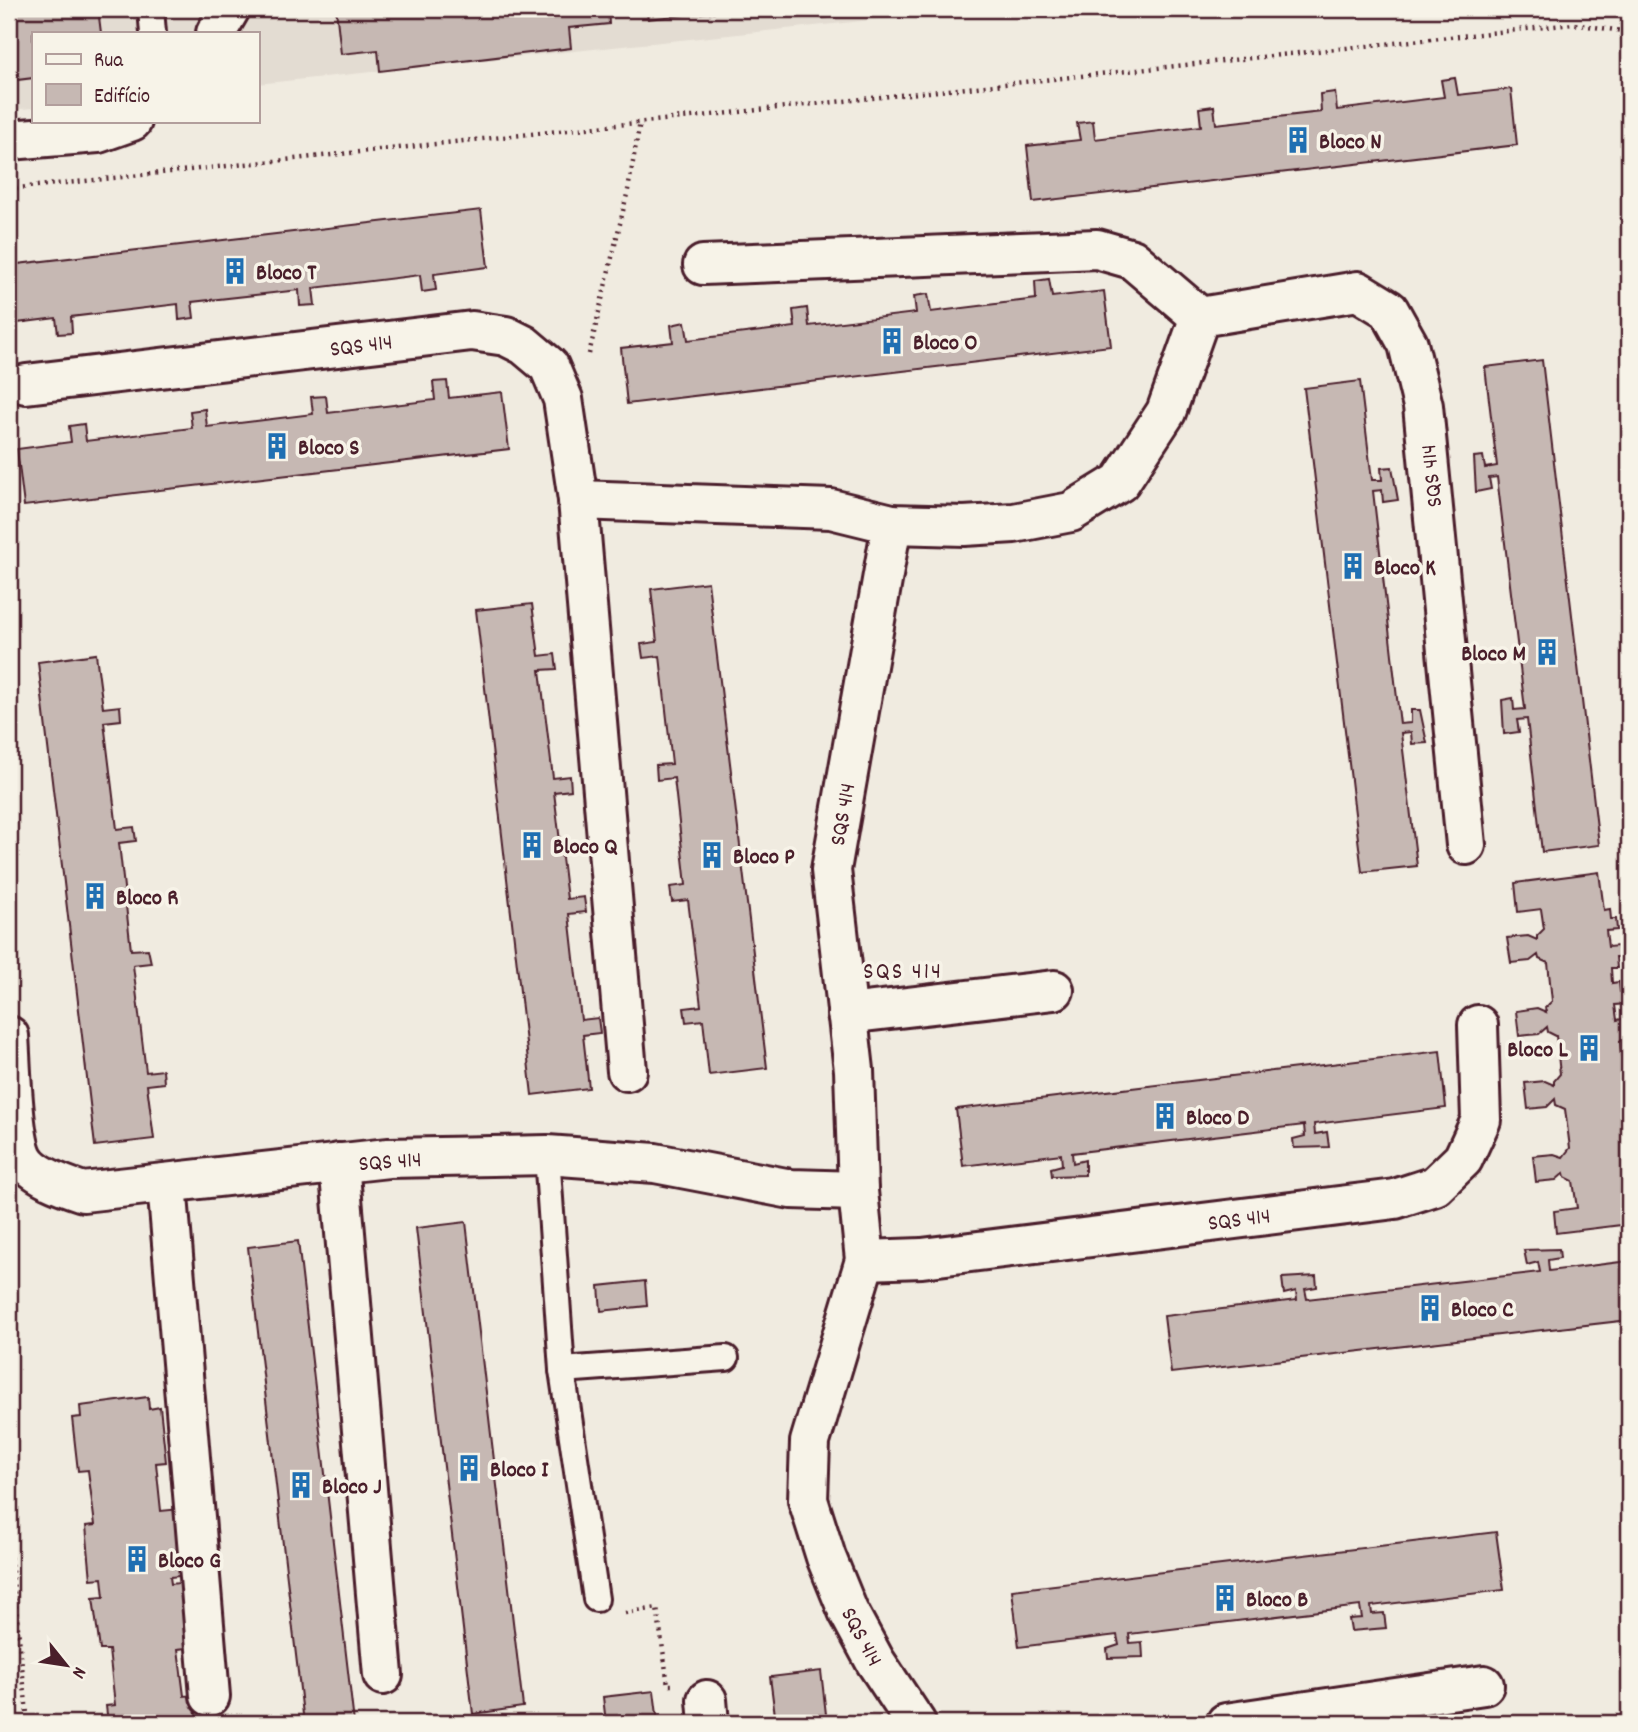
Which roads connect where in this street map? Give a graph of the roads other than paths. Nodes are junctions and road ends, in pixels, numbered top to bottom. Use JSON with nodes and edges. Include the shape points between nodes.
{"nodes":[{"id":1,"x":151,"y":9,"type":"edge"},
{"id":2,"x":214,"y":9,"type":"edge"},
{"id":3,"x":230,"y":9,"type":"edge"},
{"id":4,"x":153,"y":32,"type":"edge"},
{"id":5,"x":216,"y":32,"type":"edge"},
{"id":6,"x":217,"y":32,"type":"edge"},
{"id":7,"x":129,"y":122,"type":"edge"},
{"id":8,"x":9,"y":140,"type":"edge"},
{"id":9,"x":703,"y":265,"type":"dead end"},
{"id":10,"x":1200,"y":317,"type":"junction"},
{"id":11,"x":26,"y":384,"type":"dead end"},
{"id":12,"x":578,"y":500,"type":"junction"},
{"id":13,"x":892,"y":524,"type":"junction"},
{"id":14,"x":1466,"y":845,"type":"dead end"},
{"id":15,"x":1054,"y":990,"type":"dead end"},
{"id":16,"x":848,"y":1014,"type":"junction"},
{"id":17,"x":1478,"y":1025,"type":"dead end"},
{"id":18,"x":9,"y":1036,"type":"edge"},
{"id":19,"x":627,"y":1071,"type":"dead end"},
{"id":20,"x":547,"y":1155,"type":"junction"},
{"id":21,"x":339,"y":1163,"type":"junction"},
{"id":22,"x":167,"y":1184,"type":"junction"},
{"id":23,"x":858,"y":1191,"type":"junction"},
{"id":24,"x":865,"y":1260,"type":"junction"},
{"id":25,"x":726,"y":1358,"type":"dead end"},
{"id":26,"x":562,"y":1370,"type":"junction"},
{"id":27,"x":596,"y":1599,"type":"road end"},
{"id":28,"x":383,"y":1675,"type":"dead end"},
{"id":29,"x":1484,"y":1685,"type":"dead end"},
{"id":30,"x":210,"y":1696,"type":"dead end"},
{"id":31,"x":916,"y":1723,"type":"edge"},
{"id":32,"x":1226,"y":1723,"type":"edge"}],
"edges":[{"from":1,"to":4,"type":"lane"},
{"from":2,"to":5,"type":"street"},
{"from":3,"to":6,"type":"street"},
{"from":7,"to":8,"type":"street","via":[[98,133]]},
{"from":9,"to":10,"type":"street","via":[[1097,249],[1132,259]]},
{"from":10,"to":13,"type":"street","via":[[1167,412],[1120,482],[1070,512],[1048,517],[964,526]]},
{"from":10,"to":14,"type":"street","name":"SQS 414","via":[[1358,291],[1389,310],[1408,344],[1423,406]]},
{"from":11,"to":12,"type":"street","name":"SQS 414","via":[[472,331],[506,336],[550,366],[563,399]]},
{"from":12,"to":13,"type":"street","via":[[831,509]]},
{"from":12,"to":19,"type":"street","name":"SQS 414"},
{"from":13,"to":16,"type":"street","name":"SQS 414","via":[[831,870]]},
{"from":15,"to":16,"type":"street"},
{"from":16,"to":23,"type":"street","name":"SQS 414"},
{"from":17,"to":24,"type":"street","name":"SQS 414","via":[[1481,1121],[1462,1159],[1435,1186],[1395,1199],[922,1258]]},
{"from":18,"to":22,"type":"street","name":"SQS 414","via":[[16,1130],[23,1158],[51,1182],[83,1192]]},
{"from":20,"to":21,"type":"street","name":"SQS 414"},
{"from":20,"to":23,"type":"street","name":"SQS 414","via":[[655,1163],[791,1189]]},
{"from":20,"to":26,"type":"lane"},
{"from":21,"to":22,"type":"street","name":"SQS 414"},
{"from":21,"to":28,"type":"street","name":"SQS 414"},
{"from":22,"to":30,"type":"street"},
{"from":23,"to":24,"type":"street","name":"SQS 414"},
{"from":24,"to":31,"type":"street","name":"SQS 414","via":[[810,1441],[808,1500],[848,1611]]},
{"from":25,"to":26,"type":"lane"},
{"from":26,"to":27,"type":"lane"},
{"from":29,"to":32,"type":"street"}]}
